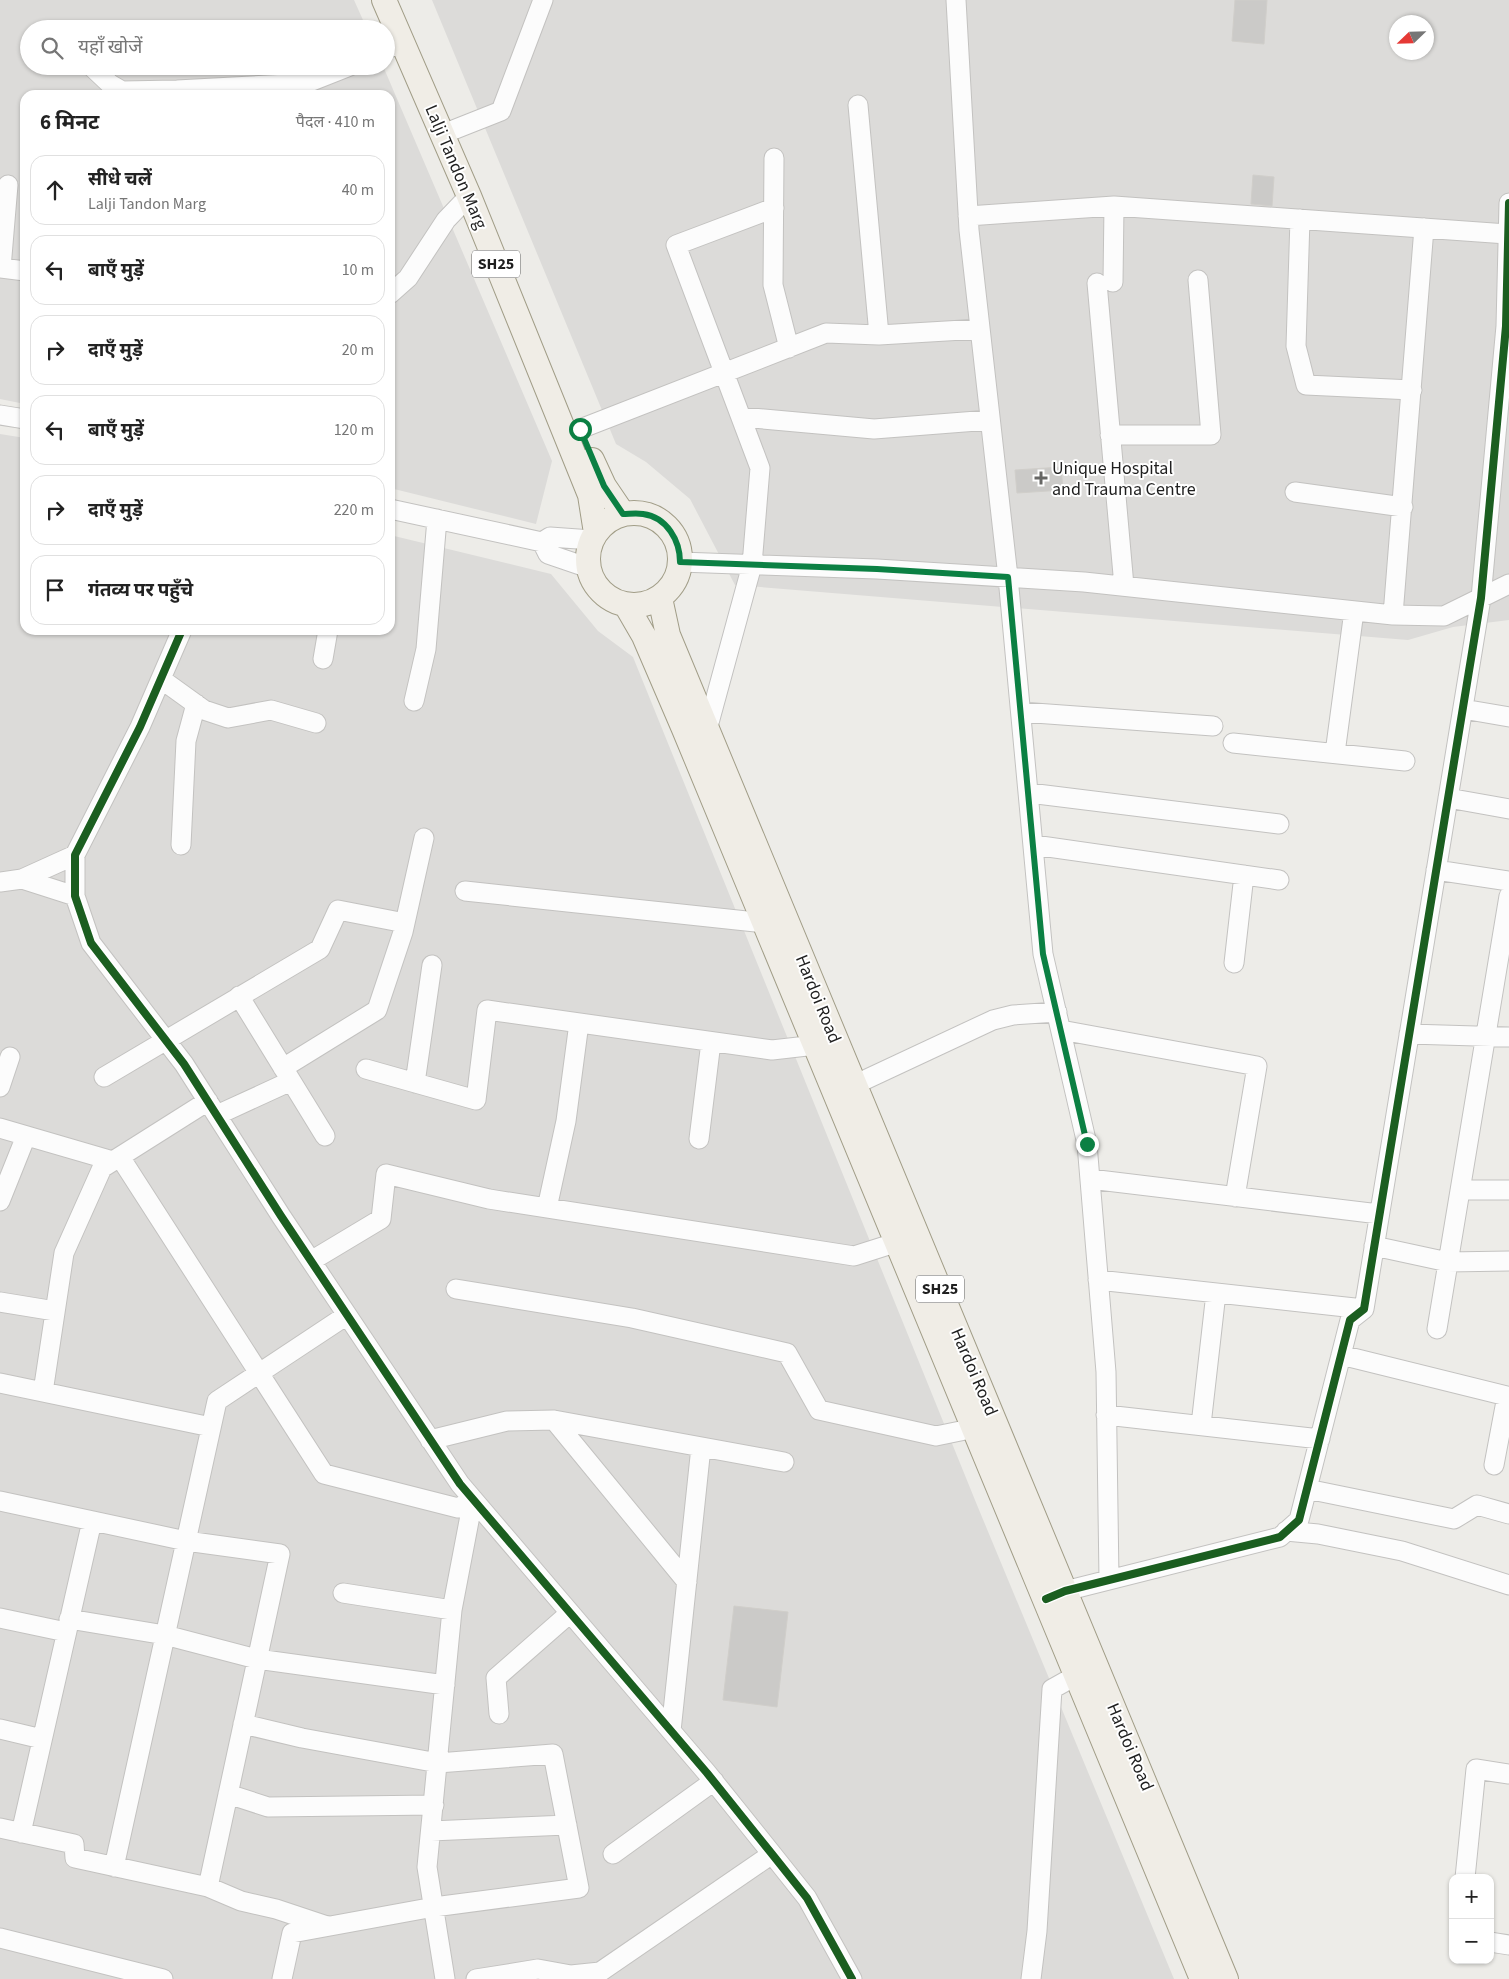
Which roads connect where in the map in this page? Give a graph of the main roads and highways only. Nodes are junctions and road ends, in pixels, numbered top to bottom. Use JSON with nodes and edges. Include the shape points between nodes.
{"nodes":[{"id":1,"x":384,"y":0,"type":"edge"},
{"id":2,"x":398,"y":0,"type":"edge"},
{"id":3,"x":388,"y":20,"type":"edge"},
{"id":4,"x":395,"y":48,"type":"edge"},
{"id":5,"x":448,"y":134,"type":"junction"},
{"id":6,"x":623,"y":514,"type":"junction"},
{"id":7,"x":594,"y":537,"type":"junction"},
{"id":8,"x":660,"y":598,"type":"junction"},
{"id":9,"x":626,"y":605,"type":"junction"},
{"id":10,"x":698,"y":734,"type":"junction"},
{"id":11,"x":825,"y":1041,"type":"junction"},
{"id":12,"x":1055,"y":1595,"type":"junction"},
{"id":13,"x":1202,"y":1979,"type":"edge"},
{"id":14,"x":1226,"y":1979,"type":"edge"}],
"edges":[{"from":1,"to":3,"type":"main road","name":"Lalji Tandon Marg","number":"SH25"},
{"from":2,"to":5,"type":"main road","name":"Lalji Tandon Marg","number":"SH25"},
{"from":4,"to":5,"type":"main road","name":"Lalji Tandon Marg","number":"SH25"},
{"from":5,"to":6,"type":"main road","name":"Lalji Tandon Marg","number":"SH25","via":[[604,486]]},
{"from":5,"to":7,"type":"main road","name":"Lalji Tandon Marg","number":"SH25","via":[[469,196],[590,494]]},
{"from":6,"to":7,"type":"main road","via":[[608,521]]},
{"from":6,"to":8,"type":"main road","via":[[644,514],[660,521],[672,532],[680,550],[679,570],[672,585]]},
{"from":7,"to":9,"type":"main road","number":"SH25","via":[[588,553],[594,582],[608,598]]},
{"from":8,"to":9,"type":"main road","via":[[643,605]]},
{"from":8,"to":10,"type":"main road","name":"Hardoi Road","number":"SH25"},
{"from":9,"to":10,"type":"main road","name":"Hardoi Road","number":"SH25"},
{"from":10,"to":11,"type":"main road","name":"Hardoi Road","number":"SH25"},
{"from":10,"to":11,"type":"main road","name":"Hardoi Road","number":"SH25","via":[[765,923]]},
{"from":11,"to":12,"type":"main road","name":"Hardoi Road","number":"SH25","via":[[898,1242],[975,1428]]},
{"from":11,"to":12,"type":"main road","name":"Hardoi Road","number":"SH25","via":[[854,1086]]},
{"from":12,"to":13,"type":"main road","name":"Hardoi Road","number":"SH25","via":[[1077,1675]]},
{"from":12,"to":14,"type":"main road","name":"Hardoi Road","number":"SH25"}]}
